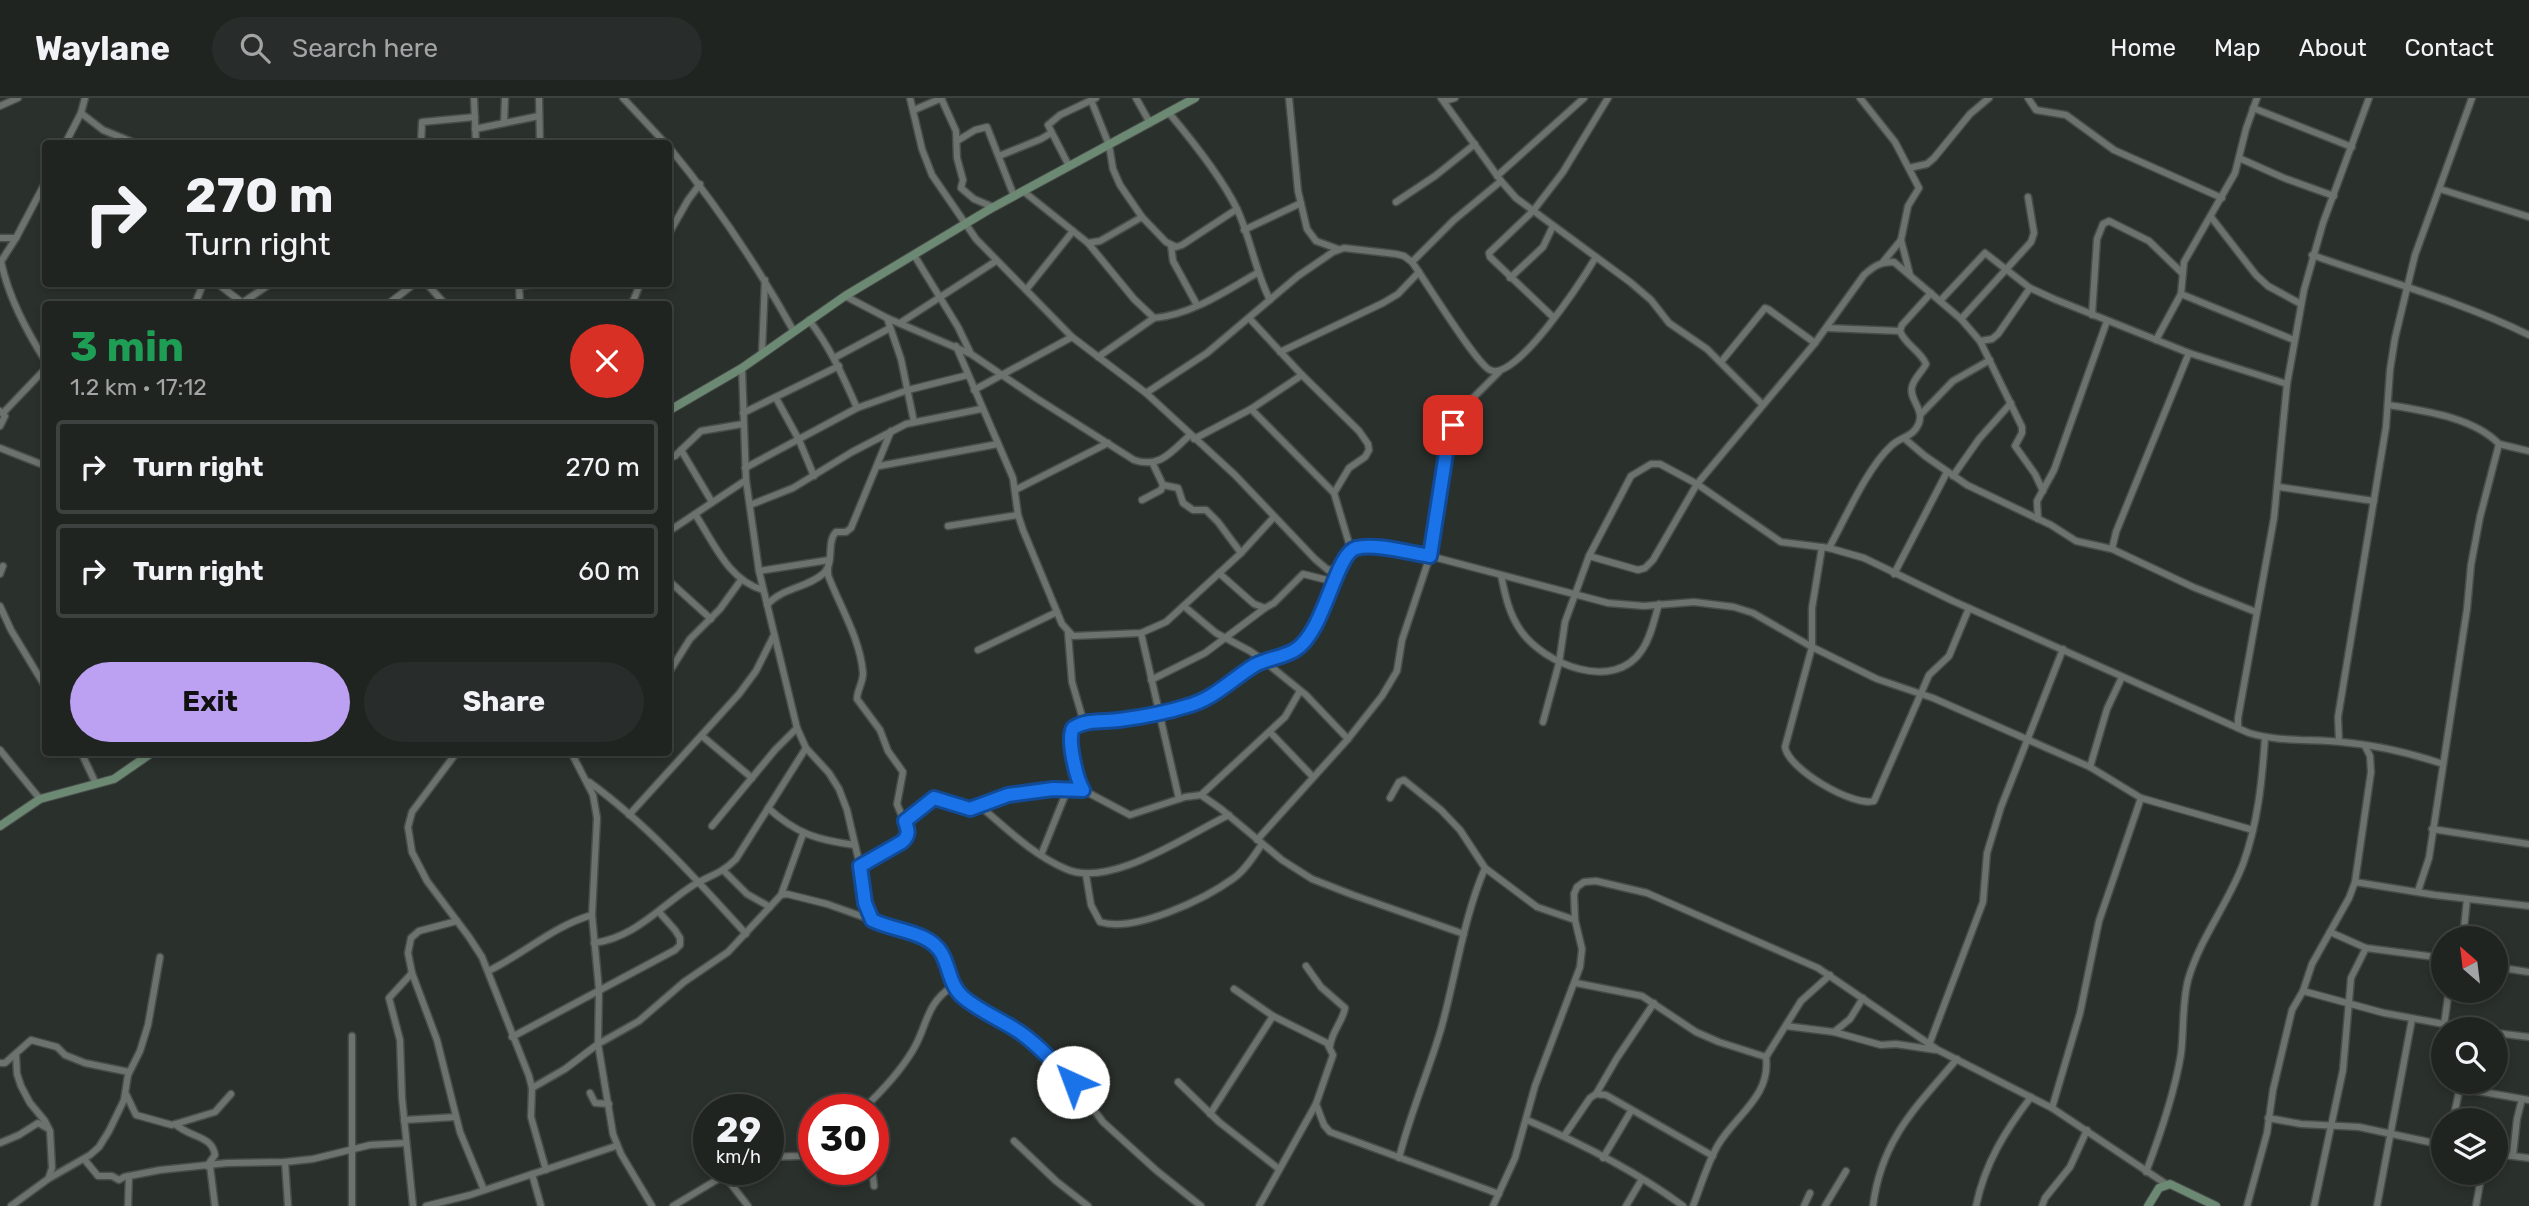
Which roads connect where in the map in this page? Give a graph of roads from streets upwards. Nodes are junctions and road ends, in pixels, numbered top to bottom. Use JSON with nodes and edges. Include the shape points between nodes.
{"nodes":[{"id":1,"x":18,"y":98,"type":"edge"},
{"id":2,"x":85,"y":98,"type":"edge"},
{"id":3,"x":474,"y":98,"type":"edge"},
{"id":4,"x":504,"y":98,"type":"edge"},
{"id":5,"x":539,"y":98,"type":"edge"},
{"id":6,"x":623,"y":98,"type":"edge"},
{"id":7,"x":910,"y":98,"type":"edge"},
{"id":8,"x":942,"y":98,"type":"edge"},
{"id":9,"x":1136,"y":98,"type":"edge"},
{"id":10,"x":1195,"y":98,"type":"edge"},
{"id":11,"x":1289,"y":98,"type":"edge"},
{"id":12,"x":1455,"y":98,"type":"edge"},
{"id":13,"x":1584,"y":98,"type":"edge"},
{"id":14,"x":1608,"y":98,"type":"edge"},
{"id":15,"x":1860,"y":98,"type":"edge"},
{"id":16,"x":1989,"y":98,"type":"edge"},
{"id":17,"x":2028,"y":98,"type":"edge"},
{"id":18,"x":2256,"y":98,"type":"edge"},
{"id":19,"x":2370,"y":98,"type":"edge"},
{"id":20,"x":2472,"y":98,"type":"edge"},
{"id":21,"x":1093,"y":99,"type":"edge"},
{"id":22,"x":1442,"y":100,"type":"edge"},
{"id":23,"x":0,"y":106,"type":"edge"},
{"id":24,"x":2253,"y":108,"type":"junction"},
{"id":25,"x":914,"y":110,"type":"junction"},
{"id":26,"x":81,"y":113,"type":"junction"},
{"id":27,"x":1169,"y":113,"type":"junction"},
{"id":28,"x":538,"y":116,"type":"junction"},
{"id":29,"x":475,"y":117,"type":"junction"},
{"id":30,"x":504,"y":122,"type":"junction"},
{"id":31,"x":1150,"y":123,"type":"junction"},
{"id":32,"x":475,"y":129,"type":"junction"},
{"id":33,"x":1051,"y":133,"type":"junction"},
{"id":34,"x":67,"y":140,"type":"edge"},
{"id":35,"x":127,"y":140,"type":"edge"},
{"id":36,"x":421,"y":140,"type":"edge"},
{"id":37,"x":476,"y":140,"type":"edge"},
{"id":38,"x":540,"y":140,"type":"edge"},
{"id":39,"x":662,"y":140,"type":"edge"},
{"id":40,"x":957,"y":141,"type":"junction"},
{"id":41,"x":1475,"y":144,"type":"junction"},
{"id":42,"x":1109,"y":145,"type":"junction"},
{"id":43,"x":2352,"y":147,"type":"junction"},
{"id":44,"x":672,"y":151,"type":"edge"},
{"id":45,"x":999,"y":156,"type":"junction"},
{"id":46,"x":2239,"y":158,"type":"junction"},
{"id":47,"x":1069,"y":166,"type":"junction"},
{"id":48,"x":1909,"y":168,"type":"junction"},
{"id":49,"x":1499,"y":178,"type":"junction"},
{"id":50,"x":700,"y":184,"type":"junction"},
{"id":51,"x":42,"y":189,"type":"edge"},
{"id":52,"x":2440,"y":189,"type":"junction"},
{"id":53,"x":1023,"y":191,"type":"junction"},
{"id":54,"x":2334,"y":195,"type":"junction"},
{"id":55,"x":1014,"y":196,"type":"junction"},
{"id":56,"x":2028,"y":197,"type":"dead end"},
{"id":57,"x":2222,"y":198,"type":"junction"},
{"id":58,"x":1396,"y":202,"type":"dead end"},
{"id":59,"x":1301,"y":203,"type":"junction"},
{"id":60,"x":993,"y":207,"type":"junction"},
{"id":61,"x":1237,"y":209,"type":"junction"},
{"id":62,"x":1533,"y":211,"type":"junction"},
{"id":63,"x":1142,"y":217,"type":"junction"},
{"id":64,"x":2211,"y":217,"type":"junction"},
{"id":65,"x":2529,"y":217,"type":"edge"},
{"id":66,"x":965,"y":225,"type":"junction"},
{"id":67,"x":1553,"y":226,"type":"junction"},
{"id":68,"x":672,"y":229,"type":"edge"},
{"id":69,"x":1244,"y":230,"type":"junction"},
{"id":70,"x":1073,"y":231,"type":"junction"},
{"id":71,"x":0,"y":238,"type":"edge"},
{"id":72,"x":16,"y":238,"type":"junction"},
{"id":73,"x":1901,"y":240,"type":"junction"},
{"id":74,"x":1088,"y":243,"type":"junction"},
{"id":75,"x":1171,"y":245,"type":"junction"},
{"id":76,"x":1338,"y":249,"type":"junction"},
{"id":77,"x":914,"y":255,"type":"junction"},
{"id":78,"x":2312,"y":255,"type":"junction"},
{"id":79,"x":1596,"y":257,"type":"junction"},
{"id":80,"x":996,"y":261,"type":"junction"},
{"id":81,"x":1,"y":262,"type":"edge"},
{"id":82,"x":1412,"y":262,"type":"junction"},
{"id":83,"x":1883,"y":262,"type":"junction"},
{"id":84,"x":2006,"y":271,"type":"junction"},
{"id":85,"x":1419,"y":272,"type":"junction"},
{"id":86,"x":1257,"y":273,"type":"junction"},
{"id":87,"x":2182,"y":273,"type":"junction"},
{"id":88,"x":1911,"y":276,"type":"junction"},
{"id":89,"x":765,"y":278,"type":"junction"},
{"id":90,"x":1510,"y":278,"type":"junction"},
{"id":91,"x":222,"y":287,"type":"edge"},
{"id":92,"x":266,"y":287,"type":"edge"},
{"id":93,"x":410,"y":287,"type":"edge"},
{"id":94,"x":430,"y":287,"type":"edge"},
{"id":95,"x":2030,"y":288,"type":"junction"},
{"id":96,"x":2406,"y":289,"type":"junction"},
{"id":97,"x":1026,"y":290,"type":"junction"},
{"id":98,"x":1931,"y":293,"type":"junction"},
{"id":99,"x":2181,"y":294,"type":"junction"},
{"id":100,"x":845,"y":296,"type":"junction"},
{"id":101,"x":940,"y":297,"type":"junction"},
{"id":102,"x":1270,"y":300,"type":"junction"},
{"id":103,"x":1940,"y":300,"type":"junction"},
{"id":104,"x":239,"y":301,"type":"edge"},
{"id":105,"x":247,"y":301,"type":"edge"},
{"id":106,"x":392,"y":301,"type":"edge"},
{"id":107,"x":442,"y":301,"type":"edge"},
{"id":108,"x":1197,"y":304,"type":"junction"},
{"id":109,"x":2301,"y":304,"type":"junction"},
{"id":110,"x":2092,"y":315,"type":"junction"},
{"id":111,"x":887,"y":318,"type":"junction"},
{"id":112,"x":1154,"y":318,"type":"junction"},
{"id":113,"x":1554,"y":318,"type":"junction"},
{"id":114,"x":1250,"y":319,"type":"junction"},
{"id":115,"x":1961,"y":319,"type":"junction"},
{"id":116,"x":809,"y":320,"type":"junction"},
{"id":117,"x":2107,"y":321,"type":"junction"},
{"id":118,"x":900,"y":323,"type":"junction"},
{"id":119,"x":890,"y":328,"type":"junction"},
{"id":120,"x":1826,"y":328,"type":"junction"},
{"id":121,"x":793,"y":330,"type":"junction"},
{"id":122,"x":1900,"y":331,"type":"junction"},
{"id":123,"x":2529,"y":335,"type":"edge"},
{"id":124,"x":1072,"y":337,"type":"junction"},
{"id":125,"x":2156,"y":340,"type":"junction"},
{"id":126,"x":2294,"y":340,"type":"junction"},
{"id":127,"x":1980,"y":341,"type":"junction"},
{"id":128,"x":1815,"y":343,"type":"junction"},
{"id":129,"x":956,"y":346,"type":"junction"},
{"id":130,"x":762,"y":352,"type":"junction"},
{"id":131,"x":1280,"y":352,"type":"junction"},
{"id":132,"x":2189,"y":353,"type":"junction"},
{"id":133,"x":971,"y":354,"type":"junction"},
{"id":134,"x":42,"y":355,"type":"edge"},
{"id":135,"x":1098,"y":357,"type":"junction"},
{"id":136,"x":834,"y":358,"type":"junction"},
{"id":137,"x":1990,"y":360,"type":"junction"},
{"id":138,"x":1721,"y":362,"type":"junction"},
{"id":139,"x":839,"y":366,"type":"junction"},
{"id":140,"x":742,"y":368,"type":"junction"},
{"id":141,"x":1501,"y":371,"type":"junction"},
{"id":142,"x":42,"y":372,"type":"edge"},
{"id":143,"x":968,"y":375,"type":"junction"},
{"id":144,"x":1301,"y":375,"type":"junction"},
{"id":145,"x":1003,"y":376,"type":"junction"},
{"id":146,"x":2287,"y":384,"type":"junction"},
{"id":147,"x":908,"y":390,"type":"junction"},
{"id":148,"x":974,"y":390,"type":"junction"},
{"id":149,"x":1146,"y":393,"type":"junction"},
{"id":150,"x":776,"y":398,"type":"junction"},
{"id":151,"x":2011,"y":403,"type":"junction"},
{"id":152,"x":1763,"y":405,"type":"junction"},
{"id":153,"x":2389,"y":405,"type":"junction"},
{"id":154,"x":857,"y":408,"type":"junction"},
{"id":155,"x":672,"y":409,"type":"edge"},
{"id":156,"x":981,"y":409,"type":"junction"},
{"id":157,"x":1251,"y":410,"type":"junction"},
{"id":158,"x":1,"y":412,"type":"edge"},
{"id":159,"x":743,"y":413,"type":"junction"},
{"id":160,"x":1921,"y":414,"type":"junction"},
{"id":161,"x":914,"y":422,"type":"junction"},
{"id":162,"x":743,"y":424,"type":"junction"},
{"id":163,"x":0,"y":426,"type":"edge"},
{"id":164,"x":891,"y":432,"type":"junction"},
{"id":165,"x":1192,"y":437,"type":"junction"},
{"id":166,"x":1905,"y":439,"type":"junction"},
{"id":167,"x":799,"y":440,"type":"junction"},
{"id":168,"x":1108,"y":443,"type":"junction"},
{"id":169,"x":998,"y":444,"type":"junction"},
{"id":170,"x":2499,"y":444,"type":"junction"},
{"id":171,"x":0,"y":448,"type":"edge"},
{"id":172,"x":681,"y":450,"type":"junction"},
{"id":173,"x":2529,"y":451,"type":"edge"},
{"id":174,"x":672,"y":456,"type":"edge"},
{"id":175,"x":42,"y":464,"type":"edge"},
{"id":176,"x":1153,"y":464,"type":"junction"},
{"id":177,"x":878,"y":466,"type":"junction"},
{"id":178,"x":745,"y":468,"type":"junction"},
{"id":179,"x":1950,"y":474,"type":"junction"},
{"id":180,"x":814,"y":476,"type":"junction"},
{"id":181,"x":746,"y":480,"type":"junction"},
{"id":182,"x":1697,"y":484,"type":"junction"},
{"id":183,"x":1163,"y":485,"type":"junction"},
{"id":184,"x":2278,"y":487,"type":"junction"},
{"id":185,"x":1015,"y":490,"type":"junction"},
{"id":186,"x":2043,"y":491,"type":"junction"},
{"id":187,"x":1334,"y":493,"type":"junction"},
{"id":188,"x":1142,"y":500,"type":"dead end"},
{"id":189,"x":2374,"y":501,"type":"junction"},
{"id":190,"x":712,"y":502,"type":"junction"},
{"id":191,"x":750,"y":505,"type":"junction"},
{"id":192,"x":695,"y":514,"type":"junction"},
{"id":193,"x":1018,"y":515,"type":"junction"},
{"id":194,"x":1274,"y":517,"type":"junction"},
{"id":195,"x":2038,"y":519,"type":"junction"},
{"id":196,"x":948,"y":526,"type":"dead end"},
{"id":197,"x":672,"y":529,"type":"edge"},
{"id":198,"x":1826,"y":548,"type":"junction"},
{"id":199,"x":2112,"y":549,"type":"junction"},
{"id":200,"x":1351,"y":550,"type":"junction"},
{"id":201,"x":1241,"y":553,"type":"junction"},
{"id":202,"x":1430,"y":556,"type":"junction"},
{"id":203,"x":1589,"y":556,"type":"junction"},
{"id":204,"x":829,"y":564,"type":"junction"},
{"id":205,"x":1338,"y":568,"type":"junction"},
{"id":206,"x":759,"y":571,"type":"junction"},
{"id":207,"x":1219,"y":573,"type":"junction"},
{"id":208,"x":1894,"y":574,"type":"junction"},
{"id":209,"x":1501,"y":575,"type":"junction"},
{"id":210,"x":741,"y":580,"type":"junction"},
{"id":211,"x":1335,"y":582,"type":"junction"},
{"id":212,"x":672,"y":584,"type":"edge"},
{"id":213,"x":763,"y":590,"type":"junction"},
{"id":214,"x":1574,"y":594,"type":"junction"},
{"id":215,"x":1659,"y":604,"type":"junction"},
{"id":216,"x":767,"y":605,"type":"junction"},
{"id":217,"x":0,"y":606,"type":"edge"},
{"id":218,"x":1185,"y":607,"type":"junction"},
{"id":219,"x":1265,"y":608,"type":"junction"},
{"id":220,"x":1969,"y":608,"type":"junction"},
{"id":221,"x":1057,"y":612,"type":"junction"},
{"id":222,"x":2256,"y":612,"type":"junction"},
{"id":223,"x":711,"y":619,"type":"junction"},
{"id":224,"x":1068,"y":633,"type":"junction"},
{"id":225,"x":1141,"y":633,"type":"junction"},
{"id":226,"x":774,"y":634,"type":"junction"},
{"id":227,"x":1226,"y":638,"type":"junction"},
{"id":228,"x":1812,"y":647,"type":"junction"},
{"id":229,"x":2063,"y":649,"type":"junction"},
{"id":230,"x":978,"y":650,"type":"dead end"},
{"id":231,"x":1264,"y":661,"type":"junction"},
{"id":232,"x":1559,"y":663,"type":"junction"},
{"id":233,"x":672,"y":668,"type":"edge"},
{"id":234,"x":2122,"y":677,"type":"junction"},
{"id":235,"x":1151,"y":680,"type":"junction"},
{"id":236,"x":42,"y":681,"type":"edge"},
{"id":237,"x":1300,"y":691,"type":"junction"},
{"id":238,"x":1920,"y":695,"type":"junction"},
{"id":239,"x":1158,"y":713,"type":"junction"},
{"id":240,"x":1543,"y":722,"type":"dead end"},
{"id":241,"x":1084,"y":723,"type":"junction"},
{"id":242,"x":797,"y":728,"type":"junction"},
{"id":243,"x":2238,"y":728,"type":"junction"},
{"id":244,"x":1270,"y":732,"type":"junction"},
{"id":245,"x":702,"y":736,"type":"junction"},
{"id":246,"x":2027,"y":738,"type":"junction"},
{"id":247,"x":2265,"y":738,"type":"junction"},
{"id":248,"x":1348,"y":739,"type":"junction"},
{"id":249,"x":2339,"y":741,"type":"junction"},
{"id":250,"x":2365,"y":746,"type":"junction"},
{"id":251,"x":806,"y":748,"type":"junction"},
{"id":252,"x":0,"y":750,"type":"edge"},
{"id":253,"x":83,"y":756,"type":"edge"},
{"id":254,"x":147,"y":756,"type":"edge"},
{"id":255,"x":454,"y":756,"type":"edge"},
{"id":256,"x":573,"y":756,"type":"edge"},
{"id":257,"x":2443,"y":764,"type":"junction"},
{"id":258,"x":2090,"y":767,"type":"junction"},
{"id":259,"x":1313,"y":777,"type":"junction"},
{"id":260,"x":752,"y":778,"type":"junction"},
{"id":261,"x":587,"y":781,"type":"junction"},
{"id":262,"x":96,"y":784,"type":"junction"},
{"id":263,"x":1069,"y":789,"type":"junction"},
{"id":264,"x":1083,"y":790,"type":"junction"},
{"id":265,"x":1201,"y":795,"type":"junction"},
{"id":266,"x":1390,"y":798,"type":"dead end"},
{"id":267,"x":2141,"y":798,"type":"junction"},
{"id":268,"x":40,"y":799,"type":"junction"},
{"id":269,"x":1179,"y":799,"type":"junction"},
{"id":270,"x":980,"y":806,"type":"junction"},
{"id":271,"x":768,"y":808,"type":"junction"},
{"id":272,"x":629,"y":815,"type":"junction"},
{"id":273,"x":1229,"y":816,"type":"junction"},
{"id":274,"x":905,"y":821,"type":"junction"},
{"id":275,"x":712,"y":825,"type":"dead end"},
{"id":276,"x":0,"y":826,"type":"edge"},
{"id":277,"x":2432,"y":829,"type":"junction"},
{"id":278,"x":2253,"y":830,"type":"junction"},
{"id":279,"x":803,"y":834,"type":"junction"},
{"id":280,"x":1260,"y":842,"type":"junction"},
{"id":281,"x":2529,"y":844,"type":"edge"},
{"id":282,"x":855,"y":845,"type":"junction"},
{"id":283,"x":1041,"y":855,"type":"junction"},
{"id":284,"x":860,"y":866,"type":"junction"},
{"id":285,"x":1485,"y":868,"type":"junction"},
{"id":286,"x":724,"y":871,"type":"junction"},
{"id":287,"x":1086,"y":875,"type":"junction"},
{"id":288,"x":2356,"y":882,"type":"junction"},
{"id":289,"x":697,"y":883,"type":"junction"},
{"id":290,"x":2418,"y":891,"type":"junction"},
{"id":291,"x":782,"y":895,"type":"junction"},
{"id":292,"x":2467,"y":899,"type":"junction"},
{"id":293,"x":2529,"y":906,"type":"edge"},
{"id":294,"x":769,"y":907,"type":"junction"},
{"id":295,"x":659,"y":912,"type":"junction"},
{"id":296,"x":592,"y":915,"type":"junction"},
{"id":297,"x":872,"y":920,"type":"junction"},
{"id":298,"x":1575,"y":920,"type":"junction"},
{"id":299,"x":457,"y":921,"type":"junction"},
{"id":300,"x":2464,"y":926,"type":"edge"},
{"id":301,"x":2330,"y":932,"type":"junction"},
{"id":302,"x":746,"y":934,"type":"junction"},
{"id":303,"x":1464,"y":934,"type":"junction"},
{"id":304,"x":594,"y":943,"type":"junction"},
{"id":305,"x":2367,"y":948,"type":"junction"},
{"id":306,"x":2431,"y":956,"type":"edge"},
{"id":307,"x":160,"y":957,"type":"dead end"},
{"id":308,"x":1306,"y":966,"type":"dead end"},
{"id":309,"x":2508,"y":969,"type":"edge"},
{"id":310,"x":488,"y":971,"type":"junction"},
{"id":311,"x":2529,"y":972,"type":"edge"},
{"id":312,"x":412,"y":973,"type":"junction"},
{"id":313,"x":1830,"y":975,"type":"junction"},
{"id":314,"x":1576,"y":983,"type":"junction"},
{"id":315,"x":954,"y":986,"type":"junction"},
{"id":316,"x":1234,"y":989,"type":"dead end"},
{"id":317,"x":599,"y":990,"type":"junction"},
{"id":318,"x":2303,"y":991,"type":"junction"},
{"id":319,"x":1863,"y":998,"type":"junction"},
{"id":320,"x":1654,"y":1003,"type":"junction"},
{"id":321,"x":2350,"y":1004,"type":"junction"},
{"id":322,"x":1273,"y":1016,"type":"junction"},
{"id":323,"x":2413,"y":1019,"type":"junction"},
{"id":324,"x":2431,"y":1022,"type":"edge"},
{"id":325,"x":1786,"y":1026,"type":"junction"},
{"id":326,"x":1833,"y":1032,"type":"junction"},
{"id":327,"x":2508,"y":1034,"type":"edge"},
{"id":328,"x":352,"y":1036,"type":"dead end"},
{"id":329,"x":512,"y":1037,"type":"junction"},
{"id":330,"x":2529,"y":1037,"type":"edge"},
{"id":331,"x":598,"y":1044,"type":"junction"},
{"id":332,"x":1929,"y":1045,"type":"junction"},
{"id":333,"x":1330,"y":1046,"type":"junction"},
{"id":334,"x":1938,"y":1050,"type":"junction"},
{"id":335,"x":16,"y":1055,"type":"junction"},
{"id":336,"x":1766,"y":1057,"type":"junction"},
{"id":337,"x":1957,"y":1059,"type":"junction"},
{"id":338,"x":0,"y":1063,"type":"edge"},
{"id":339,"x":129,"y":1072,"type":"junction"},
{"id":340,"x":1178,"y":1082,"type":"dead end"},
{"id":341,"x":532,"y":1088,"type":"junction"},
{"id":342,"x":125,"y":1092,"type":"junction"},
{"id":343,"x":590,"y":1093,"type":"dead end"},
{"id":344,"x":231,"y":1094,"type":"dead end"},
{"id":345,"x":877,"y":1094,"type":"edge"},
{"id":346,"x":1597,"y":1094,"type":"junction"},
{"id":347,"x":2503,"y":1094,"type":"edge"},
{"id":348,"x":2031,"y":1097,"type":"junction"},
{"id":349,"x":2526,"y":1099,"type":"edge"},
{"id":350,"x":609,"y":1104,"type":"junction"},
{"id":351,"x":1316,"y":1104,"type":"junction"},
{"id":352,"x":2052,"y":1108,"type":"junction"},
{"id":353,"x":1631,"y":1111,"type":"junction"},
{"id":354,"x":1210,"y":1114,"type":"junction"},
{"id":355,"x":456,"y":1117,"type":"junction"},
{"id":356,"x":2267,"y":1118,"type":"junction"},
{"id":357,"x":404,"y":1119,"type":"junction"},
{"id":358,"x":1527,"y":1120,"type":"junction"},
{"id":359,"x":175,"y":1124,"type":"junction"},
{"id":360,"x":2331,"y":1127,"type":"junction"},
{"id":361,"x":49,"y":1128,"type":"junction"},
{"id":362,"x":2087,"y":1130,"type":"junction"},
{"id":363,"x":2391,"y":1133,"type":"junction"},
{"id":364,"x":1564,"y":1136,"type":"junction"},
{"id":365,"x":1014,"y":1142,"type":"dead end"},
{"id":366,"x":2431,"y":1142,"type":"edge"},
{"id":367,"x":0,"y":1143,"type":"edge"},
{"id":368,"x":406,"y":1143,"type":"junction"},
{"id":369,"x":617,"y":1146,"type":"junction"},
{"id":370,"x":351,"y":1150,"type":"junction"},
{"id":371,"x":2508,"y":1155,"type":"edge"},
{"id":372,"x":2513,"y":1155,"type":"junction"},
{"id":373,"x":1713,"y":1156,"type":"junction"},
{"id":374,"x":1399,"y":1158,"type":"junction"},
{"id":375,"x":1603,"y":1158,"type":"junction"},
{"id":376,"x":2529,"y":1158,"type":"edge"},
{"id":377,"x":84,"y":1159,"type":"junction"},
{"id":378,"x":285,"y":1162,"type":"junction"},
{"id":379,"x":209,"y":1166,"type":"junction"},
{"id":380,"x":1279,"y":1169,"type":"junction"},
{"id":381,"x":546,"y":1170,"type":"junction"},
{"id":382,"x":1846,"y":1171,"type":"dead end"},
{"id":383,"x":2146,"y":1172,"type":"junction"},
{"id":384,"x":532,"y":1174,"type":"junction"},
{"id":385,"x":129,"y":1176,"type":"junction"},
{"id":386,"x":48,"y":1179,"type":"junction"},
{"id":387,"x":1642,"y":1179,"type":"junction"},
{"id":388,"x":2166,"y":1184,"type":"junction"},
{"id":389,"x":708,"y":1185,"type":"edge"},
{"id":390,"x":732,"y":1185,"type":"edge"},
{"id":391,"x":2480,"y":1185,"type":"edge"},
{"id":392,"x":484,"y":1190,"type":"junction"},
{"id":393,"x":1810,"y":1193,"type":"dead end"},
{"id":394,"x":1499,"y":1194,"type":"junction"},
{"id":395,"x":650,"y":1205,"type":"edge"},
{"id":396,"x":2210,"y":1205,"type":"edge"},
{"id":397,"x":11,"y":1206,"type":"edge"},
{"id":398,"x":128,"y":1206,"type":"edge"},
{"id":399,"x":215,"y":1206,"type":"edge"},
{"id":400,"x":288,"y":1206,"type":"edge"},
{"id":401,"x":352,"y":1206,"type":"edge"},
{"id":402,"x":413,"y":1206,"type":"edge"},
{"id":403,"x":426,"y":1206,"type":"edge"},
{"id":404,"x":541,"y":1206,"type":"edge"},
{"id":405,"x":673,"y":1206,"type":"edge"},
{"id":406,"x":748,"y":1206,"type":"edge"},
{"id":407,"x":1088,"y":1206,"type":"edge"},
{"id":408,"x":1201,"y":1206,"type":"edge"},
{"id":409,"x":1259,"y":1206,"type":"edge"},
{"id":410,"x":1493,"y":1206,"type":"edge"},
{"id":411,"x":1626,"y":1206,"type":"edge"},
{"id":412,"x":1683,"y":1206,"type":"edge"},
{"id":413,"x":1693,"y":1206,"type":"edge"},
{"id":414,"x":1804,"y":1206,"type":"edge"},
{"id":415,"x":1825,"y":1206,"type":"edge"},
{"id":416,"x":1873,"y":1206,"type":"edge"},
{"id":417,"x":1976,"y":1206,"type":"edge"},
{"id":418,"x":2042,"y":1206,"type":"edge"},
{"id":419,"x":2148,"y":1206,"type":"edge"},
{"id":420,"x":2247,"y":1206,"type":"edge"},
{"id":421,"x":2314,"y":1206,"type":"edge"},
{"id":422,"x":2377,"y":1206,"type":"edge"},
{"id":423,"x":2476,"y":1206,"type":"edge"}],
"edges":[{"from":1,"to":23,"type":"street"},
{"from":2,"to":26,"type":"street"},
{"from":3,"to":29,"type":"street"},
{"from":4,"to":30,"type":"street"},
{"from":5,"to":28,"type":"street"},
{"from":6,"to":39,"type":"street"},
{"from":7,"to":25,"type":"street"},
{"from":8,"to":25,"type":"street"},
{"from":8,"to":40,"type":"street"},
{"from":9,"to":31,"type":"street"},
{"from":10,"to":27,"type":"street"},
{"from":11,"to":59,"type":"street"},
{"from":12,"to":22,"type":"street"},
{"from":13,"to":49,"type":"street"},
{"from":14,"to":62,"type":"street"},
{"from":15,"to":48,"type":"street"},
{"from":16,"to":48,"type":"street","via":[[1934,158]]},
{"from":17,"to":57,"type":"street","via":[[2036,110],[2066,115],[2114,150]]},
{"from":18,"to":24,"type":"street"},
{"from":19,"to":43,"type":"street"},
{"from":20,"to":52,"type":"street"},
{"from":21,"to":33,"type":"street","via":[[1051,121]]},
{"from":21,"to":42,"type":"street"},
{"from":22,"to":41,"type":"street"},
{"from":24,"to":43,"type":"street"},
{"from":24,"to":46,"type":"street"},
{"from":25,"to":66,"type":"street","via":[[932,175]]},
{"from":26,"to":34,"type":"street"},
{"from":26,"to":35,"type":"street","via":[[103,130]]},
{"from":27,"to":31,"type":"street"},
{"from":27,"to":61,"type":"street"},
{"from":28,"to":30,"type":"street"},
{"from":28,"to":38,"type":"street"},
{"from":29,"to":32,"type":"street"},
{"from":29,"to":36,"type":"street","via":[[422,122]]},
{"from":30,"to":32,"type":"street"},
{"from":31,"to":42,"type":"street"},
{"from":32,"to":37,"type":"street"},
{"from":33,"to":45,"type":"street"},
{"from":33,"to":47,"type":"street"},
{"from":40,"to":45,"type":"street","via":[[987,127]]},
{"from":40,"to":60,"type":"street","via":[[961,188]]},
{"from":41,"to":49,"type":"street"},
{"from":41,"to":58,"type":"street"},
{"from":42,"to":47,"type":"street"},
{"from":42,"to":63,"type":"street","via":[[1115,174]]},
{"from":43,"to":54,"type":"street"},
{"from":44,"to":50,"type":"street"},
{"from":45,"to":55,"type":"street"},
{"from":46,"to":54,"type":"street"},
{"from":46,"to":57,"type":"street"},
{"from":47,"to":53,"type":"street"},
{"from":48,"to":73,"type":"street","via":[[1919,188],[1908,206]]},
{"from":49,"to":62,"type":"street"},
{"from":49,"to":82,"type":"street"},
{"from":50,"to":68,"type":"street"},
{"from":50,"to":89,"type":"street"},
{"from":51,"to":72,"type":"street"},
{"from":52,"to":65,"type":"street"},
{"from":52,"to":96,"type":"street","via":[[2414,254]]},
{"from":53,"to":55,"type":"street"},
{"from":53,"to":70,"type":"street"},
{"from":54,"to":78,"type":"street"},
{"from":55,"to":60,"type":"street"},
{"from":56,"to":84,"type":"street","via":[[2034,233]]},
{"from":57,"to":64,"type":"street"},
{"from":59,"to":69,"type":"street"},
{"from":59,"to":76,"type":"street","via":[[1309,235]]},
{"from":60,"to":66,"type":"street"},
{"from":61,"to":69,"type":"street"},
{"from":61,"to":75,"type":"street","via":[[1190,241]]},
{"from":62,"to":67,"type":"street"},
{"from":62,"to":90,"type":"street","via":[[1489,253]]},
{"from":63,"to":74,"type":"street"},
{"from":63,"to":75,"type":"street"},
{"from":64,"to":87,"type":"street"},
{"from":64,"to":109,"type":"street","via":[[2256,275]]},
{"from":66,"to":77,"type":"street"},
{"from":66,"to":80,"type":"street"},
{"from":67,"to":79,"type":"street"},
{"from":67,"to":90,"type":"street","via":[[1543,247]]},
{"from":69,"to":86,"type":"street"},
{"from":70,"to":74,"type":"street"},
{"from":70,"to":97,"type":"street"},
{"from":71,"to":72,"type":"street"},
{"from":72,"to":81,"type":"street"},
{"from":73,"to":83,"type":"street"},
{"from":73,"to":88,"type":"street"},
{"from":74,"to":112,"type":"street"},
{"from":75,"to":108,"type":"street","via":[[1173,261]]},
{"from":76,"to":82,"type":"street","via":[[1396,254]]},
{"from":76,"to":102,"type":"street"},
{"from":77,"to":100,"type":"street"},
{"from":77,"to":101,"type":"street"},
{"from":78,"to":96,"type":"street"},
{"from":78,"to":109,"type":"street"},
{"from":79,"to":113,"type":"street"},
{"from":79,"to":138,"type":"street"},
{"from":80,"to":97,"type":"street"},
{"from":80,"to":101,"type":"street"},
{"from":81,"to":134,"type":"street","via":[[14,306]]},
{"from":82,"to":85,"type":"street"},
{"from":83,"to":88,"type":"street","via":[[1894,262]]},
{"from":83,"to":120,"type":"street","via":[[1864,275]]},
{"from":84,"to":95,"type":"street"},
{"from":84,"to":103,"type":"street","via":[[1983,254]]},
{"from":84,"to":115,"type":"street"},
{"from":85,"to":131,"type":"street","via":[[1383,303]]},
{"from":85,"to":141,"type":"street","via":[[1479,359],[1493,372]]},
{"from":86,"to":102,"type":"street"},
{"from":86,"to":108,"type":"street"},
{"from":87,"to":99,"type":"street"},
{"from":87,"to":110,"type":"street","via":[[2149,241],[2109,221],[2097,239]]},
{"from":88,"to":98,"type":"street"},
{"from":89,"to":121,"type":"street"},
{"from":89,"to":130,"type":"street"},
{"from":90,"to":113,"type":"street"},
{"from":91,"to":104,"type":"street"},
{"from":92,"to":105,"type":"street"},
{"from":93,"to":106,"type":"street"},
{"from":94,"to":107,"type":"street"},
{"from":95,"to":110,"type":"street"},
{"from":95,"to":127,"type":"street","via":[[1998,334]]},
{"from":96,"to":123,"type":"street","via":[[2452,301]]},
{"from":96,"to":153,"type":"street","via":[[2390,370]]},
{"from":97,"to":124,"type":"street"},
{"from":98,"to":103,"type":"street"},
{"from":98,"to":122,"type":"street"},
{"from":99,"to":125,"type":"street"},
{"from":99,"to":126,"type":"street"},
{"from":100,"to":111,"type":"street"},
{"from":100,"to":116,"type":"street"},
{"from":101,"to":118,"type":"street"},
{"from":101,"to":133,"type":"street"},
{"from":102,"to":114,"type":"street"},
{"from":103,"to":115,"type":"street"},
{"from":108,"to":112,"type":"street"},
{"from":109,"to":126,"type":"street"},
{"from":110,"to":117,"type":"street"},
{"from":111,"to":118,"type":"street"},
{"from":111,"to":119,"type":"street"},
{"from":112,"to":135,"type":"street"},
{"from":113,"to":141,"type":"street","via":[[1527,350]]},
{"from":114,"to":131,"type":"street"},
{"from":114,"to":149,"type":"street"},
{"from":115,"to":127,"type":"street"},
{"from":116,"to":121,"type":"street"},
{"from":116,"to":136,"type":"street"},
{"from":117,"to":125,"type":"street"},
{"from":117,"to":186,"type":"street"},
{"from":118,"to":129,"type":"street"},
{"from":119,"to":136,"type":"street"},
{"from":119,"to":147,"type":"street"},
{"from":120,"to":122,"type":"street"},
{"from":120,"to":128,"type":"street"},
{"from":121,"to":130,"type":"street"},
{"from":122,"to":160,"type":"street","via":[[1926,364],[1912,385]]},
{"from":124,"to":135,"type":"street"},
{"from":124,"to":145,"type":"street"},
{"from":125,"to":132,"type":"street"},
{"from":126,"to":146,"type":"street"},
{"from":127,"to":137,"type":"street"},
{"from":128,"to":138,"type":"street","via":[[1765,308]]},
{"from":128,"to":152,"type":"street"},
{"from":129,"to":133,"type":"street"},
{"from":129,"to":143,"type":"street"},
{"from":130,"to":140,"type":"street"},
{"from":131,"to":144,"type":"street"},
{"from":132,"to":146,"type":"street"},
{"from":132,"to":199,"type":"street"},
{"from":133,"to":145,"type":"street"},
{"from":135,"to":149,"type":"street"},
{"from":136,"to":139,"type":"street"},
{"from":137,"to":151,"type":"street"},
{"from":137,"to":160,"type":"street","via":[[1953,381]]},
{"from":138,"to":152,"type":"street"},
{"from":139,"to":150,"type":"street"},
{"from":139,"to":154,"type":"street"},
{"from":140,"to":155,"type":"street"},
{"from":140,"to":159,"type":"street"},
{"from":141,"to":202,"type":"street","via":[[1470,401],[1449,434]]},
{"from":142,"to":158,"type":"street"},
{"from":143,"to":147,"type":"street"},
{"from":143,"to":148,"type":"street"},
{"from":144,"to":157,"type":"street"},
{"from":144,"to":187,"type":"street","via":[[1368,444],[1365,457],[1349,468]]},
{"from":145,"to":148,"type":"street"},
{"from":145,"to":168,"type":"street"},
{"from":146,"to":184,"type":"street"},
{"from":147,"to":154,"type":"street"},
{"from":147,"to":161,"type":"street"},
{"from":148,"to":156,"type":"street"},
{"from":149,"to":165,"type":"street"},
{"from":150,"to":159,"type":"street"},
{"from":150,"to":167,"type":"street"},
{"from":151,"to":179,"type":"street"},
{"from":151,"to":186,"type":"street","via":[[2022,427],[2015,446]]},
{"from":152,"to":182,"type":"street"},
{"from":153,"to":170,"type":"street","via":[[2458,421]]},
{"from":153,"to":189,"type":"street"},
{"from":154,"to":167,"type":"street"},
{"from":156,"to":161,"type":"street"},
{"from":156,"to":169,"type":"street"},
{"from":157,"to":165,"type":"street"},
{"from":157,"to":187,"type":"street"},
{"from":158,"to":163,"type":"street","via":[[5,416]]},
{"from":159,"to":162,"type":"street"},
{"from":160,"to":166,"type":"street"},
{"from":161,"to":164,"type":"street"},
{"from":162,"to":172,"type":"street","via":[[701,431]]},
{"from":162,"to":178,"type":"street"},
{"from":164,"to":177,"type":"street"},
{"from":164,"to":180,"type":"street"},
{"from":165,"to":176,"type":"street"},
{"from":165,"to":194,"type":"street"},
{"from":166,"to":179,"type":"street"},
{"from":166,"to":198,"type":"street","via":[[1889,447],[1875,466]]},
{"from":167,"to":178,"type":"street"},
{"from":167,"to":180,"type":"street"},
{"from":168,"to":176,"type":"street","via":[[1134,460]]},
{"from":168,"to":185,"type":"street"},
{"from":169,"to":177,"type":"street"},
{"from":169,"to":185,"type":"street"},
{"from":170,"to":173,"type":"street"},
{"from":170,"to":257,"type":"street","via":[[2471,565]]},
{"from":171,"to":175,"type":"street"},
{"from":172,"to":174,"type":"street"},
{"from":172,"to":190,"type":"street"},
{"from":176,"to":183,"type":"street"},
{"from":177,"to":204,"type":"street","via":[[851,528],[834,533]]},
{"from":178,"to":181,"type":"street"},
{"from":179,"to":195,"type":"street"},
{"from":179,"to":208,"type":"street"},
{"from":180,"to":191,"type":"street"},
{"from":181,"to":190,"type":"street"},
{"from":181,"to":191,"type":"street"},
{"from":182,"to":198,"type":"street","via":[[1774,539]]},
{"from":182,"to":203,"type":"street","via":[[1646,568]]},
{"from":182,"to":203,"type":"street","via":[[1660,464],[1642,468],[1622,491]]},
{"from":183,"to":188,"type":"street","via":[[1157,494]]},
{"from":183,"to":201,"type":"street","via":[[1178,488],[1183,503],[1193,510],[1206,510]]},
{"from":184,"to":189,"type":"street"},
{"from":184,"to":222,"type":"street"},
{"from":185,"to":193,"type":"street"},
{"from":186,"to":195,"type":"street","via":[[2037,501]]},
{"from":187,"to":200,"type":"street"},
{"from":189,"to":249,"type":"street"},
{"from":190,"to":192,"type":"street"},
{"from":191,"to":206,"type":"street"},
{"from":192,"to":197,"type":"street"},
{"from":192,"to":210,"type":"street"},
{"from":193,"to":196,"type":"street"},
{"from":193,"to":221,"type":"street"},
{"from":194,"to":201,"type":"street"},
{"from":194,"to":205,"type":"street","via":[[1323,567]]},
{"from":195,"to":199,"type":"street","via":[[2076,541]]},
{"from":198,"to":208,"type":"street","via":[[1864,558]]},
{"from":198,"to":228,"type":"street","via":[[1812,608]]},
{"from":199,"to":222,"type":"street"},
{"from":200,"to":202,"type":"street","via":[[1359,547]]},
{"from":200,"to":205,"type":"street"},
{"from":201,"to":207,"type":"street"},
{"from":202,"to":209,"type":"street"},
{"from":202,"to":248,"type":"street","via":[[1402,640],[1397,671]]},
{"from":203,"to":214,"type":"street"},
{"from":204,"to":206,"type":"street"},
{"from":204,"to":216,"type":"street","via":[[819,577],[780,593]]},
{"from":204,"to":274,"type":"street","via":[[828,575],[862,667],[857,699],[903,772],[897,804]]},
{"from":205,"to":211,"type":"street"},
{"from":206,"to":213,"type":"street"},
{"from":207,"to":218,"type":"street"},
{"from":207,"to":219,"type":"street"},
{"from":208,"to":220,"type":"street"},
{"from":209,"to":214,"type":"street"},
{"from":209,"to":232,"type":"street","via":[[1508,609],[1519,630],[1532,646]]},
{"from":210,"to":213,"type":"street"},
{"from":210,"to":223,"type":"street"},
{"from":211,"to":219,"type":"street","via":[[1303,574]]},
{"from":211,"to":231,"type":"street","via":[[1306,640],[1297,649]]},
{"from":212,"to":223,"type":"street"},
{"from":213,"to":216,"type":"street"},
{"from":214,"to":215,"type":"street","via":[[1608,603]]},
{"from":214,"to":232,"type":"street"},
{"from":215,"to":228,"type":"street","via":[[1694,601],[1734,607]]},
{"from":215,"to":232,"type":"street","via":[[1646,641],[1633,660],[1610,670],[1592,671]]},
{"from":216,"to":226,"type":"street"},
{"from":217,"to":236,"type":"street"},
{"from":218,"to":225,"type":"street"},
{"from":218,"to":227,"type":"street"},
{"from":219,"to":227,"type":"street"},
{"from":220,"to":229,"type":"street"},
{"from":220,"to":238,"type":"street","via":[[1949,656],[1929,675]]},
{"from":221,"to":224,"type":"street"},
{"from":221,"to":230,"type":"street"},
{"from":222,"to":243,"type":"street"},
{"from":223,"to":233,"type":"street","via":[[690,639]]},
{"from":224,"to":225,"type":"street","via":[[1077,637]]},
{"from":224,"to":241,"type":"street","via":[[1072,682]]},
{"from":225,"to":235,"type":"street"},
{"from":226,"to":242,"type":"street"},
{"from":226,"to":245,"type":"street","via":[[748,683]]},
{"from":227,"to":231,"type":"street"},
{"from":227,"to":235,"type":"street"},
{"from":228,"to":238,"type":"street"},
{"from":228,"to":238,"type":"street","via":[[1786,755],[1806,774],[1850,798],[1874,801]]},
{"from":229,"to":234,"type":"street"},
{"from":229,"to":246,"type":"street"},
{"from":231,"to":237,"type":"street"},
{"from":231,"to":239,"type":"street","via":[[1213,695]]},
{"from":232,"to":240,"type":"street"},
{"from":234,"to":243,"type":"street"},
{"from":234,"to":258,"type":"street"},
{"from":235,"to":239,"type":"street"},
{"from":237,"to":244,"type":"street","via":[[1285,718]]},
{"from":237,"to":248,"type":"street"},
{"from":238,"to":246,"type":"street"},
{"from":239,"to":241,"type":"street"},
{"from":239,"to":269,"type":"street"},
{"from":241,"to":264,"type":"street","via":[[1073,728],[1070,740]]},
{"from":242,"to":251,"type":"street"},
{"from":242,"to":260,"type":"street"},
{"from":243,"to":247,"type":"street"},
{"from":244,"to":259,"type":"street"},
{"from":244,"to":265,"type":"street"},
{"from":245,"to":260,"type":"street"},
{"from":245,"to":272,"type":"street"},
{"from":246,"to":258,"type":"street"},
{"from":246,"to":332,"type":"street","via":[[1989,841],[1983,902]]},
{"from":247,"to":249,"type":"street"},
{"from":247,"to":278,"type":"street"},
{"from":248,"to":259,"type":"street"},
{"from":249,"to":250,"type":"street"},
{"from":250,"to":257,"type":"street"},
{"from":250,"to":288,"type":"street","via":[[2371,772]]},
{"from":251,"to":271,"type":"street"},
{"from":251,"to":282,"type":"street","via":[[839,789]]},
{"from":252,"to":268,"type":"street"},
{"from":253,"to":262,"type":"street"},
{"from":254,"to":262,"type":"street","via":[[114,779]]},
{"from":255,"to":299,"type":"street","via":[[408,823],[418,866]]},
{"from":256,"to":261,"type":"street"},
{"from":257,"to":277,"type":"street"},
{"from":258,"to":267,"type":"street"},
{"from":259,"to":280,"type":"street"},
{"from":260,"to":275,"type":"street"},
{"from":261,"to":272,"type":"street"},
{"from":261,"to":296,"type":"street","via":[[597,818]]},
{"from":262,"to":268,"type":"street"},
{"from":263,"to":264,"type":"street"},
{"from":263,"to":270,"type":"street","via":[[1008,795]]},
{"from":263,"to":283,"type":"street"},
{"from":264,"to":269,"type":"street","via":[[1130,815]]},
{"from":265,"to":269,"type":"street"},
{"from":265,"to":273,"type":"street"},
{"from":266,"to":285,"type":"street","via":[[1399,782],[1413,786],[1460,830]]},
{"from":267,"to":278,"type":"street"},
{"from":267,"to":352,"type":"street","via":[[2099,921],[2080,1013]]},
{"from":268,"to":276,"type":"street"},
{"from":270,"to":274,"type":"street","via":[[970,809],[934,798]]},
{"from":270,"to":283,"type":"street"},
{"from":271,"to":279,"type":"street"},
{"from":271,"to":286,"type":"street"},
{"from":272,"to":289,"type":"street"},
{"from":273,"to":280,"type":"street"},
{"from":273,"to":287,"type":"street","via":[[1118,869]]},
{"from":274,"to":284,"type":"street","via":[[907,837]]},
{"from":277,"to":281,"type":"street"},
{"from":277,"to":290,"type":"street"},
{"from":278,"to":383,"type":"street","via":[[2242,866],[2198,952],[2187,984],[2180,1058]]},
{"from":279,"to":282,"type":"street"},
{"from":279,"to":291,"type":"street"},
{"from":280,"to":287,"type":"street","via":[[1241,872],[1226,883],[1130,924],[1100,922],[1091,905]]},
{"from":280,"to":303,"type":"street","via":[[1312,879]]},
{"from":282,"to":284,"type":"street"},
{"from":283,"to":287,"type":"street"},
{"from":284,"to":297,"type":"street"},
{"from":285,"to":298,"type":"street","via":[[1537,907]]},
{"from":285,"to":303,"type":"street"},
{"from":286,"to":289,"type":"street"},
{"from":286,"to":294,"type":"street","via":[[747,894]]},
{"from":288,"to":290,"type":"street"},
{"from":288,"to":301,"type":"street"},
{"from":289,"to":295,"type":"street"},
{"from":289,"to":302,"type":"street"},
{"from":290,"to":292,"type":"street"},
{"from":291,"to":294,"type":"street"},
{"from":291,"to":297,"type":"street"},
{"from":292,"to":293,"type":"street"},
{"from":292,"to":300,"type":"street"},
{"from":294,"to":302,"type":"street"},
{"from":295,"to":304,"type":"street","via":[[621,936]]},
{"from":295,"to":317,"type":"street","via":[[675,930],[680,945]]},
{"from":296,"to":304,"type":"street"},
{"from":296,"to":310,"type":"street","via":[[565,925]]},
{"from":297,"to":315,"type":"street","via":[[935,945]]},
{"from":298,"to":313,"type":"street","via":[[1577,887],[1596,881],[1619,885],[1647,893]]},
{"from":298,"to":314,"type":"street","via":[[1582,957]]},
{"from":299,"to":310,"type":"street"},
{"from":299,"to":312,"type":"street","via":[[419,931],[411,938]]},
{"from":301,"to":305,"type":"street"},
{"from":301,"to":318,"type":"street"},
{"from":302,"to":331,"type":"street","via":[[639,1021]]},
{"from":303,"to":374,"type":"street","via":[[1440,1031]]},
{"from":304,"to":317,"type":"street"},
{"from":305,"to":306,"type":"street"},
{"from":305,"to":321,"type":"street","via":[[2351,978]]},
{"from":307,"to":339,"type":"street","via":[[148,1025]]},
{"from":308,"to":333,"type":"street","via":[[1345,1008]]},
{"from":309,"to":311,"type":"street"},
{"from":310,"to":329,"type":"street"},
{"from":312,"to":355,"type":"street","via":[[437,1040]]},
{"from":312,"to":357,"type":"street","via":[[389,998],[400,1040]]},
{"from":313,"to":319,"type":"street"},
{"from":313,"to":325,"type":"street","via":[[1801,1001]]},
{"from":314,"to":320,"type":"street","via":[[1632,993]]},
{"from":314,"to":358,"type":"street","via":[[1535,1086]]},
{"from":315,"to":345,"type":"street","via":[[936,999],[914,1049]]},
{"from":315,"to":408,"type":"street","via":[[962,997],[1022,1033],[1045,1053],[1120,1138]]},
{"from":316,"to":322,"type":"street"},
{"from":317,"to":329,"type":"street"},
{"from":317,"to":331,"type":"street"},
{"from":318,"to":321,"type":"street"},
{"from":318,"to":356,"type":"street","via":[[2292,1010]]},
{"from":319,"to":326,"type":"street","via":[[1850,1019]]},
{"from":319,"to":332,"type":"street"},
{"from":320,"to":336,"type":"street","via":[[1696,1032]]},
{"from":320,"to":346,"type":"street"},
{"from":321,"to":323,"type":"street"},
{"from":321,"to":360,"type":"street"},
{"from":322,"to":333,"type":"street"},
{"from":322,"to":354,"type":"street"},
{"from":323,"to":324,"type":"street"},
{"from":323,"to":363,"type":"street"},
{"from":325,"to":326,"type":"street"},
{"from":325,"to":336,"type":"street"},
{"from":326,"to":334,"type":"street","via":[[1881,1045]]},
{"from":327,"to":330,"type":"street"},
{"from":328,"to":370,"type":"street"},
{"from":329,"to":341,"type":"street"},
{"from":331,"to":341,"type":"street"},
{"from":331,"to":350,"type":"street"},
{"from":332,"to":334,"type":"street"},
{"from":333,"to":351,"type":"street","via":[[1331,1065]]},
{"from":334,"to":337,"type":"street"},
{"from":335,"to":338,"type":"street"},
{"from":335,"to":339,"type":"street","via":[[36,1040],[73,1059]]},
{"from":335,"to":361,"type":"street","via":[[21,1086]]},
{"from":336,"to":373,"type":"street","via":[[1763,1089]]},
{"from":337,"to":348,"type":"street"},
{"from":337,"to":416,"type":"street","via":[[1893,1138],[1879,1169]]},
{"from":339,"to":342,"type":"street"},
{"from":340,"to":354,"type":"street"},
{"from":341,"to":381,"type":"street","via":[[531,1117]]},
{"from":342,"to":359,"type":"street","via":[[138,1116]]},
{"from":342,"to":377,"type":"street","via":[[119,1113],[99,1147]]},
{"from":343,"to":350,"type":"street","via":[[595,1103]]},
{"from":344,"to":359,"type":"street","via":[[215,1112]]},
{"from":346,"to":353,"type":"street"},
{"from":346,"to":364,"type":"street","via":[[1584,1104]]},
{"from":347,"to":349,"type":"street"},
{"from":348,"to":352,"type":"street"},
{"from":348,"to":417,"type":"street","via":[[2002,1135]]},
{"from":349,"to":372,"type":"street","via":[[2516,1119]]},
{"from":350,"to":369,"type":"street"},
{"from":351,"to":374,"type":"street","via":[[1331,1132]]},
{"from":351,"to":380,"type":"street"},
{"from":352,"to":362,"type":"street"},
{"from":353,"to":373,"type":"street"},
{"from":353,"to":375,"type":"street"},
{"from":354,"to":380,"type":"street"},
{"from":355,"to":357,"type":"street"},
{"from":355,"to":392,"type":"street"},
{"from":356,"to":360,"type":"street"},
{"from":356,"to":420,"type":"street"},
{"from":357,"to":368,"type":"street"},
{"from":358,"to":364,"type":"street"},
{"from":358,"to":394,"type":"street"},
{"from":359,"to":379,"type":"street","via":[[212,1146],[215,1156]]},
{"from":360,"to":363,"type":"street"},
{"from":360,"to":421,"type":"street"},
{"from":361,"to":367,"type":"street","via":[[38,1123]]},
{"from":361,"to":386,"type":"street","via":[[52,1168]]},
{"from":362,"to":383,"type":"street"},
{"from":362,"to":418,"type":"street","via":[[2070,1167]]},
{"from":363,"to":366,"type":"street"},
{"from":363,"to":422,"type":"street"},
{"from":364,"to":375,"type":"street"},
{"from":365,"to":407,"type":"street"},
{"from":368,"to":370,"type":"street"},
{"from":368,"to":402,"type":"street"},
{"from":369,"to":381,"type":"street"},
{"from":369,"to":395,"type":"street"},
{"from":370,"to":378,"type":"street"},
{"from":370,"to":401,"type":"street"},
{"from":371,"to":372,"type":"street"},
{"from":372,"to":376,"type":"street"},
{"from":373,"to":413,"type":"street"},
{"from":374,"to":394,"type":"street"},
{"from":375,"to":387,"type":"street"},
{"from":377,"to":385,"type":"street","via":[[98,1176],[119,1180]]},
{"from":377,"to":386,"type":"street"},
{"from":378,"to":379,"type":"street"},
{"from":378,"to":400,"type":"street"},
{"from":379,"to":385,"type":"street"},
{"from":379,"to":399,"type":"street"},
{"from":380,"to":409,"type":"street"},
{"from":381,"to":384,"type":"street"},
{"from":382,"to":415,"type":"street"},
{"from":383,"to":388,"type":"street"},
{"from":384,"to":392,"type":"street"},
{"from":384,"to":404,"type":"street"},
{"from":385,"to":398,"type":"street"},
{"from":386,"to":397,"type":"street"},
{"from":387,"to":411,"type":"street"},
{"from":387,"to":412,"type":"street"},
{"from":388,"to":396,"type":"street"},
{"from":388,"to":419,"type":"street","via":[[2154,1193]]},
{"from":389,"to":405,"type":"street"},
{"from":390,"to":406,"type":"street"},
{"from":391,"to":423,"type":"street"},
{"from":392,"to":403,"type":"street"},
{"from":393,"to":414,"type":"street"},
{"from":394,"to":410,"type":"street"}]}
